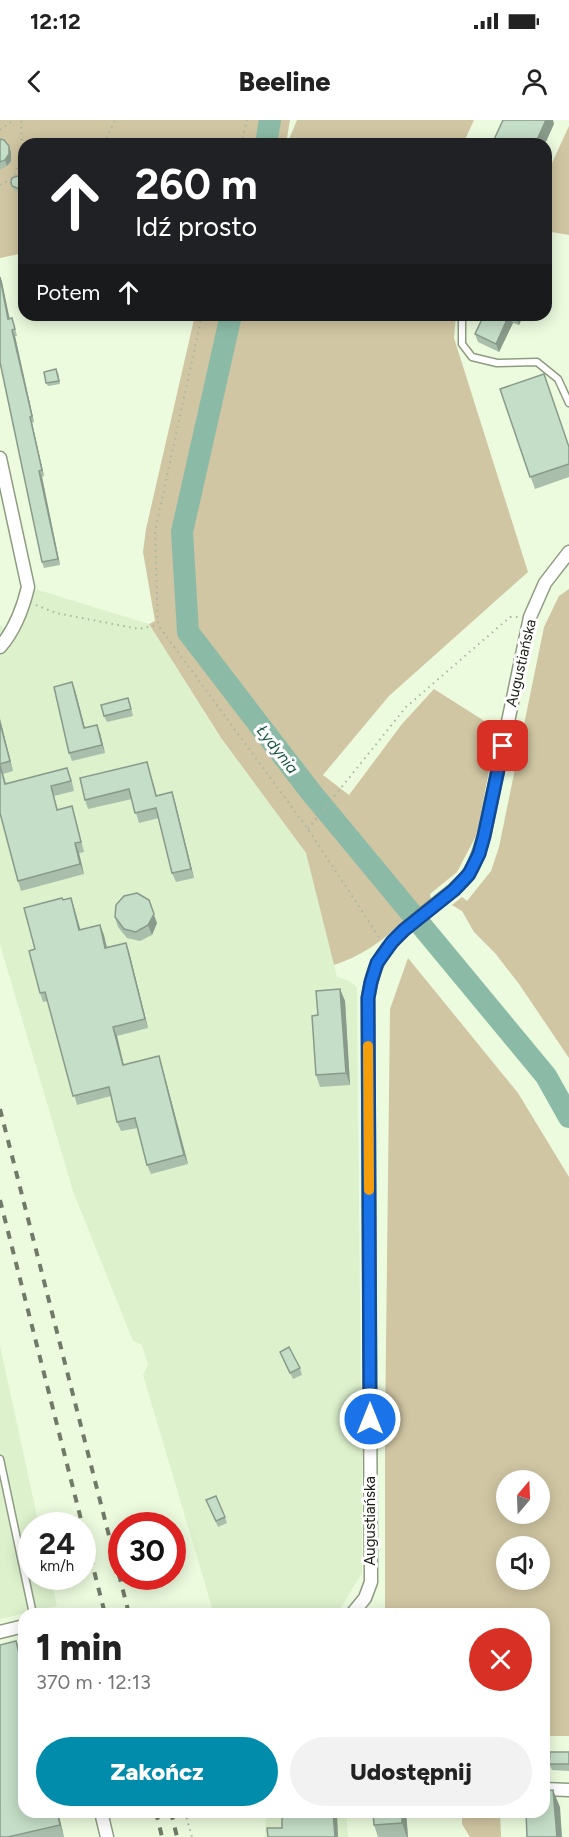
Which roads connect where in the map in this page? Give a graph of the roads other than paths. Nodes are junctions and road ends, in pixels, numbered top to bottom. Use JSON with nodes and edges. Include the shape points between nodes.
{"nodes":[{"id":1,"x":462,"y":321,"type":"edge"},
{"id":2,"x":569,"y":403,"type":"edge"},
{"id":3,"x":0,"y":458,"type":"edge"},
{"id":4,"x":569,"y":552,"type":"edge"},
{"id":5,"x":0,"y":647,"type":"edge"},
{"id":6,"x":0,"y":1459,"type":"edge"},
{"id":7,"x":32,"y":1608,"type":"edge"},
{"id":8,"x":357,"y":1608,"type":"edge"},
{"id":9,"x":18,"y":1628,"type":"edge"},
{"id":10,"x":0,"y":1632,"type":"edge"},
{"id":11,"x":550,"y":1789,"type":"edge"},
{"id":12,"x":569,"y":1790,"type":"edge"},
{"id":13,"x":102,"y":1818,"type":"edge"},
{"id":14,"x":107,"y":1837,"type":"edge"}],
"edges":[{"from":1,"to":2,"type":"lane","via":[[462,344],[472,357],[497,363],[537,362],[558,379]]},
{"from":3,"to":5,"type":"street","via":[[28,587],[24,605]]},
{"from":4,"to":8,"type":"street","name":"Augustiańska","via":[[545,583],[530,616],[479,854],[469,874],[454,890],[404,930],[387,950],[377,963],[371,982],[371,1582]]},
{"from":6,"to":7,"type":"lane"},
{"from":9,"to":10,"type":"street"},
{"from":11,"to":12,"type":"street"},
{"from":13,"to":14,"type":"street"}]}
